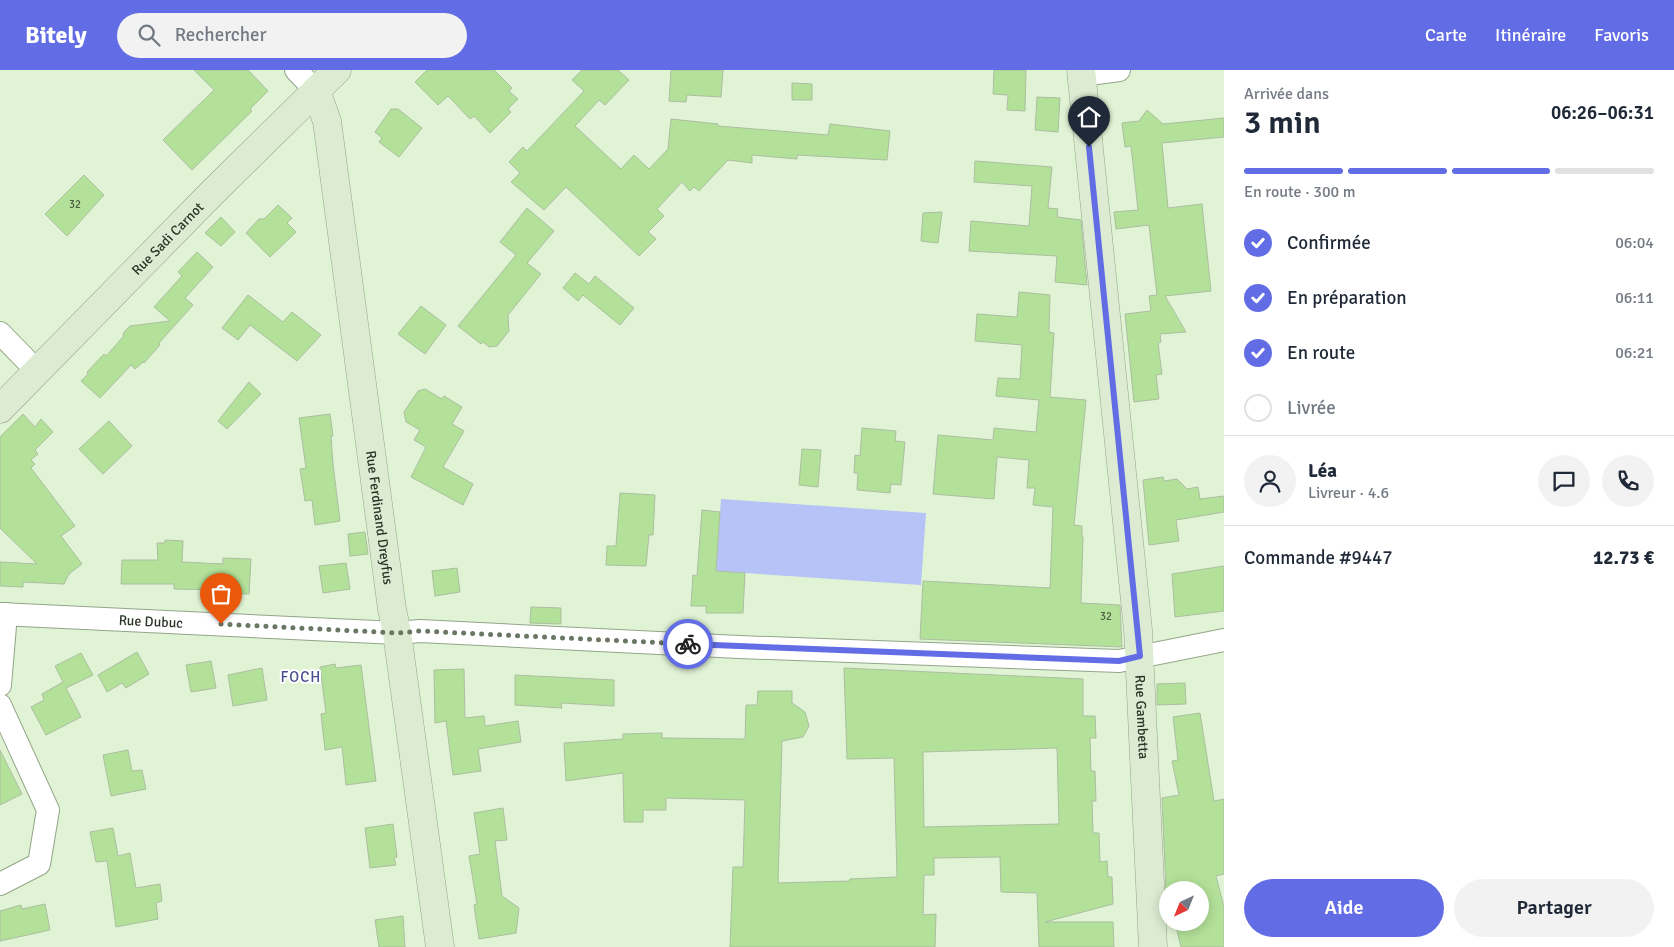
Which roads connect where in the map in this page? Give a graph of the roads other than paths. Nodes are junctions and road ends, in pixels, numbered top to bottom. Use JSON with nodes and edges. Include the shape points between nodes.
{"nodes":[{"id":1,"x":296,"y":70,"type":"edge"},
{"id":2,"x":338,"y":70,"type":"edge"},
{"id":3,"x":1119,"y":70,"type":"edge"},
{"id":4,"x":1081,"y":73,"type":"edge"},
{"id":5,"x":316,"y":91,"type":"junction"},
{"id":6,"x":0,"y":333,"type":"edge"},
{"id":7,"x":37,"y":371,"type":"junction"},
{"id":8,"x":0,"y":408,"type":"edge"},
{"id":9,"x":3,"y":614,"type":"edge"},
{"id":10,"x":397,"y":633,"type":"junction"},
{"id":11,"x":1224,"y":640,"type":"edge"},
{"id":12,"x":1140,"y":656,"type":"junction"},
{"id":13,"x":0,"y":685,"type":"edge"},
{"id":14,"x":0,"y":705,"type":"edge"},
{"id":15,"x":0,"y":884,"type":"edge"},
{"id":16,"x":440,"y":947,"type":"edge"},
{"id":17,"x":1153,"y":947,"type":"edge"}],
"edges":[{"from":1,"to":5,"type":"street"},
{"from":2,"to":5,"type":"main road","name":"Rue Sadi Carnot"},
{"from":3,"to":4,"type":"street"},
{"from":4,"to":12,"type":"main road","name":"Rue Gambetta"},
{"from":5,"to":7,"type":"main road","name":"Rue Sadi Carnot"},
{"from":5,"to":10,"type":"main road","name":"Rue Ferdinand Dreyfus","via":[[327,121]]},
{"from":6,"to":7,"type":"street"},
{"from":7,"to":8,"type":"main road","name":"Rue Sadi Carnot"},
{"from":9,"to":10,"type":"street","name":"Rue Dubuc"},
{"from":9,"to":13,"type":"street"},
{"from":10,"to":12,"type":"street","name":"Rue Dubuc","via":[[420,631],[1119,661]]},
{"from":10,"to":16,"type":"main road","name":"Rue Ferdinand Dreyfus"},
{"from":11,"to":12,"type":"street","name":"Rue Dubuc"},
{"from":12,"to":17,"type":"main road","name":"Rue Gambetta"},
{"from":14,"to":15,"type":"street","via":[[48,810],[39,864]]}]}
